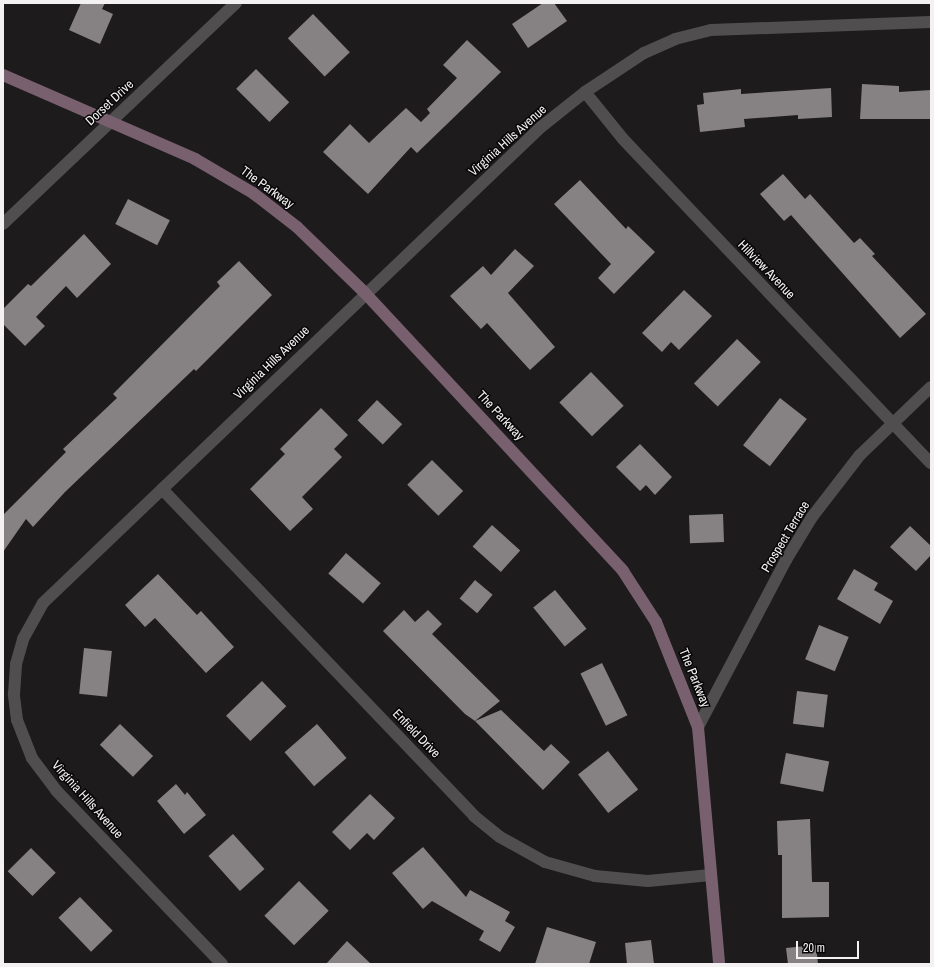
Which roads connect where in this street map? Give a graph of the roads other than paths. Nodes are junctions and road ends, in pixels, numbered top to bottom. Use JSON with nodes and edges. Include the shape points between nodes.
{"nodes":[{"id":1,"x":236,"y":3,"type":"edge"},
{"id":2,"x":931,"y":22,"type":"edge"},
{"id":3,"x":3,"y":76,"type":"edge"},
{"id":4,"x":585,"y":92,"type":"junction"},
{"id":5,"x":110,"y":122,"type":"junction"},
{"id":6,"x":3,"y":224,"type":"edge"},
{"id":7,"x":365,"y":293,"type":"junction"},
{"id":8,"x":931,"y":387,"type":"edge"},
{"id":9,"x":893,"y":423,"type":"junction"},
{"id":10,"x":931,"y":463,"type":"edge"},
{"id":11,"x":162,"y":489,"type":"junction"},
{"id":12,"x":698,"y":727,"type":"junction"},
{"id":13,"x":710,"y":876,"type":"junction"},
{"id":14,"x":222,"y":964,"type":"edge"},
{"id":15,"x":719,"y":964,"type":"edge"}],
"edges":[{"from":1,"to":5,"type":"street","name":"Dorset Drive"},
{"from":2,"to":4,"type":"street","name":"Virginia Hills Avenue","via":[[734,28],[693,34],[644,53]]},
{"from":3,"to":5,"type":"street","name":"The Parkway"},
{"from":4,"to":7,"type":"street","name":"Virginia Hills Avenue","via":[[541,127]]},
{"from":4,"to":9,"type":"street","name":"Hillview Avenue","via":[[623,139]]},
{"from":5,"to":6,"type":"street","name":"Dorset Drive"},
{"from":5,"to":7,"type":"street","name":"The Parkway","via":[[195,159],[253,193],[297,227]]},
{"from":7,"to":11,"type":"street","name":"Virginia Hills Avenue"},
{"from":7,"to":12,"type":"street","name":"The Parkway","via":[[623,571],[656,622]]},
{"from":8,"to":9,"type":"street","name":"Prospect Terrace"},
{"from":9,"to":10,"type":"street","name":"Hillview Avenue"},
{"from":9,"to":12,"type":"street","name":"Prospect Terrace","via":[[860,455],[812,517],[786,560]]},
{"from":11,"to":13,"type":"street","name":"Enfield Drive","via":[[474,816],[500,837],[545,862],[595,876],[648,881]]},
{"from":11,"to":14,"type":"street","name":"Virginia Hills Avenue","via":[[43,603],[23,639],[16,664],[14,694],[24,741],[40,770]]},
{"from":12,"to":13,"type":"street","name":"The Parkway","via":[[708,823]]},
{"from":13,"to":15,"type":"street","name":"The Parkway"}]}
